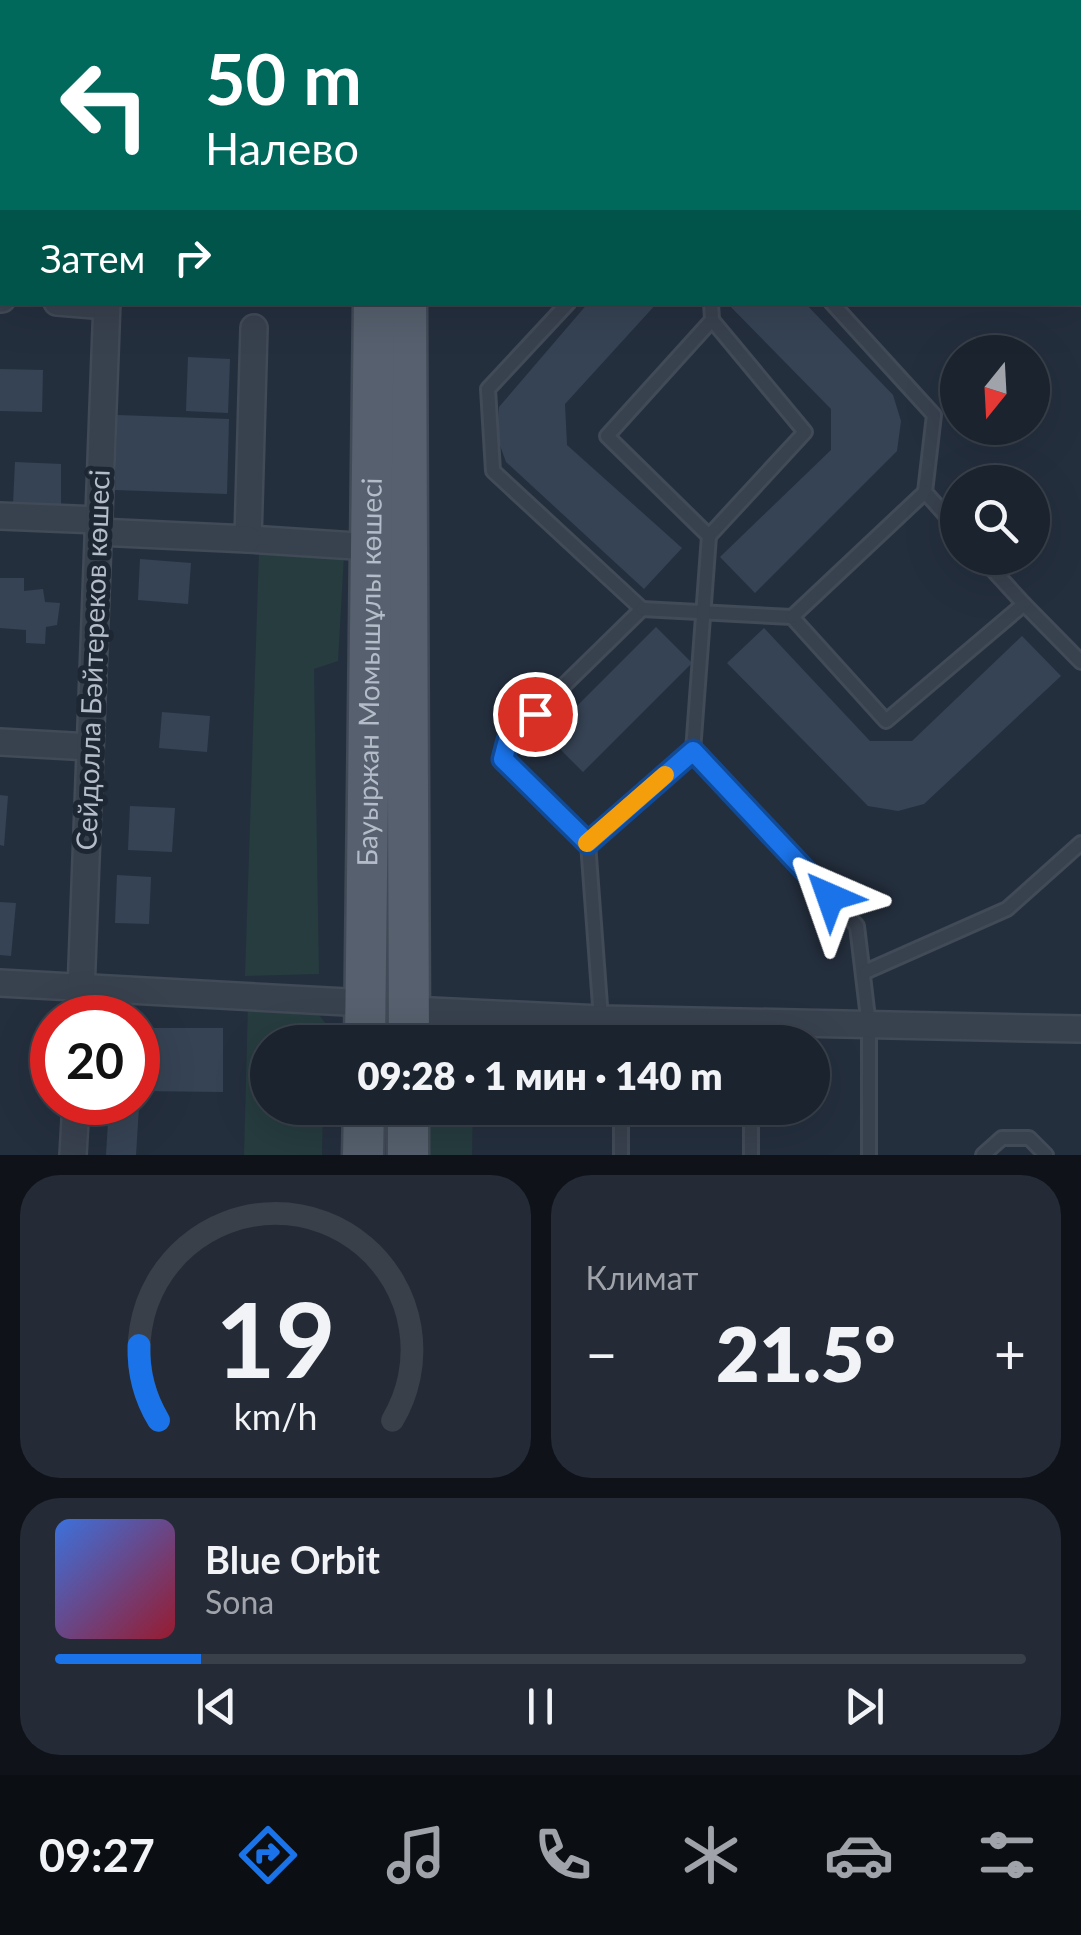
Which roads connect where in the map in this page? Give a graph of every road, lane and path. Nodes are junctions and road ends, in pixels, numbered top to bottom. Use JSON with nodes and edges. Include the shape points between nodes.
{"nodes":[{"id":1,"x":106,"y":305,"type":"edge"},
{"id":2,"x":374,"y":305,"type":"edge"},
{"id":3,"x":406,"y":305,"type":"edge"},
{"id":4,"x":566,"y":305,"type":"edge"},
{"id":5,"x":711,"y":305,"type":"edge"},
{"id":6,"x":834,"y":305,"type":"edge"},
{"id":7,"x":712,"y":320,"type":"junction"},
{"id":8,"x":254,"y":328,"type":"dead end"},
{"id":9,"x":925,"y":492,"type":"junction"},
{"id":10,"x":940,"y":509,"type":"edge"},
{"id":11,"x":0,"y":516,"type":"edge"},
{"id":12,"x":98,"y":526,"type":"junction"},
{"id":13,"x":708,"y":536,"type":"junction"},
{"id":14,"x":248,"y":539,"type":"junction"},
{"id":15,"x":371,"y":546,"type":"junction"},
{"id":16,"x":998,"y":575,"type":"edge"},
{"id":17,"x":1024,"y":604,"type":"junction"},
{"id":18,"x":642,"y":610,"type":"junction"},
{"id":19,"x":706,"y":612,"type":"junction"},
{"id":20,"x":792,"y":617,"type":"junction"},
{"id":21,"x":1081,"y":662,"type":"edge"},
{"id":22,"x":0,"y":742,"type":"edge"},
{"id":23,"x":90,"y":747,"type":"junction"},
{"id":24,"x":693,"y":751,"type":"junction"},
{"id":25,"x":588,"y":843,"type":"junction"},
{"id":26,"x":1081,"y":843,"type":"edge"},
{"id":27,"x":865,"y":972,"type":"junction"},
{"id":28,"x":0,"y":984,"type":"edge"},
{"id":29,"x":81,"y":987,"type":"junction"},
{"id":30,"x":81,"y":995,"type":"edge"},
{"id":31,"x":365,"y":1023,"type":"edge"},
{"id":32,"x":409,"y":1025,"type":"edge"},
{"id":33,"x":616,"y":1025,"type":"edge"},
{"id":34,"x":869,"y":1026,"type":"junction"},
{"id":35,"x":830,"y":1028,"type":"edge"},
{"id":36,"x":1081,"y":1029,"type":"edge"},
{"id":37,"x":75,"y":1125,"type":"edge"},
{"id":38,"x":364,"y":1125,"type":"edge"},
{"id":39,"x":408,"y":1125,"type":"edge"},
{"id":40,"x":621,"y":1125,"type":"edge"},
{"id":41,"x":751,"y":1125,"type":"edge"},
{"id":42,"x":73,"y":1155,"type":"edge"},
{"id":43,"x":363,"y":1155,"type":"edge"},
{"id":44,"x":408,"y":1155,"type":"edge"},
{"id":45,"x":620,"y":1155,"type":"edge"},
{"id":46,"x":751,"y":1155,"type":"edge"},
{"id":47,"x":869,"y":1155,"type":"edge"},
{"id":48,"x":983,"y":1155,"type":"edge"},
{"id":49,"x":1046,"y":1155,"type":"edge"}],
"edges":[{"from":1,"to":12,"type":"street","name":"Сейдолла Бәйтереков көшесі"},
{"from":2,"to":15,"type":"main road","name":"Бауыржан Момышұлы көшесі"},
{"from":3,"to":32,"type":"main road","name":"Бауыржан Момышұлы көшесі"},
{"from":4,"to":18,"type":"lane","via":[[488,388],[493,470]]},
{"from":5,"to":7,"type":"lane"},
{"from":6,"to":9,"type":"lane","via":[[934,415]]},
{"from":7,"to":13,"type":"lane","via":[[805,432]]},
{"from":7,"to":13,"type":"lane","via":[[607,436]]},
{"from":8,"to":14,"type":"street"},
{"from":9,"to":10,"type":"lane"},
{"from":9,"to":20,"type":"lane"},
{"from":11,"to":12,"type":"street"},
{"from":12,"to":14,"type":"street"},
{"from":12,"to":23,"type":"street","name":"Сейдолла Бәйтереков көшесі"},
{"from":13,"to":19,"type":"lane"},
{"from":14,"to":15,"type":"street"},
{"from":15,"to":31,"type":"main road","name":"Бауыржан Момышұлы көшесі"},
{"from":16,"to":17,"type":"lane"},
{"from":17,"to":20,"type":"lane","via":[[886,721]]},
{"from":17,"to":21,"type":"lane"},
{"from":18,"to":19,"type":"lane"},
{"from":18,"to":25,"type":"lane","via":[[508,740],[503,759]]},
{"from":19,"to":20,"type":"lane"},
{"from":19,"to":24,"type":"lane"},
{"from":22,"to":23,"type":"street"},
{"from":23,"to":29,"type":"street","name":"Сейдолла Бәйтереков көшесі"},
{"from":24,"to":25,"type":"lane"},
{"from":24,"to":27,"type":"lane","via":[[856,926]]},
{"from":25,"to":33,"type":"lane"},
{"from":26,"to":27,"type":"lane","via":[[1008,909]]},
{"from":27,"to":34,"type":"lane"},
{"from":28,"to":29,"type":"street"},
{"from":29,"to":30,"type":"street","name":"Сейдолла Бәйтереков көшесі"},
{"from":29,"to":31,"type":"street"},
{"from":34,"to":35,"type":"street"},
{"from":34,"to":36,"type":"street"},
{"from":34,"to":47,"type":"lane"},
{"from":37,"to":42,"type":"street"},
{"from":38,"to":43,"type":"main road"},
{"from":39,"to":44,"type":"main road"},
{"from":40,"to":45,"type":"lane"},
{"from":41,"to":46,"type":"lane"},
{"from":48,"to":49,"type":"lane","via":[[1002,1138],[1029,1138]]}]}
